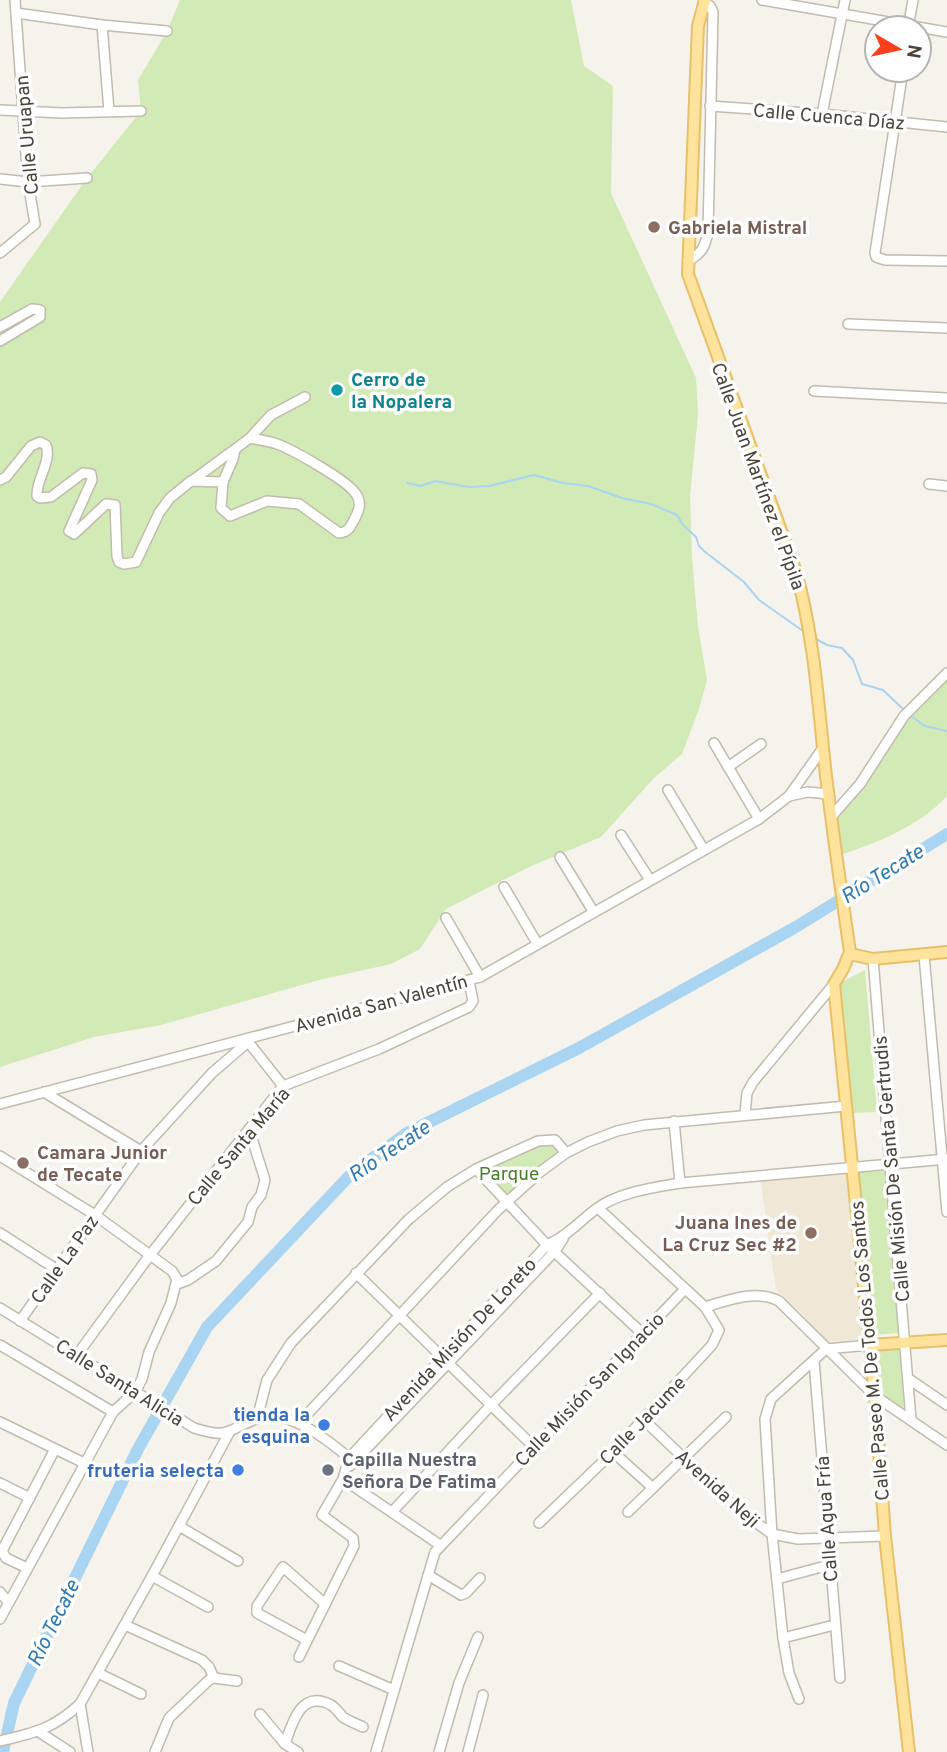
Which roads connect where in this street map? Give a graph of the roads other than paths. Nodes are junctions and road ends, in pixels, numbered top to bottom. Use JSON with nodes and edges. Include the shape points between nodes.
{"nodes":[{"id":1,"x":15,"y":0,"type":"edge"},
{"id":2,"x":763,"y":0,"type":"edge"},
{"id":3,"x":845,"y":0,"type":"edge"},
{"id":4,"x":705,"y":1,"type":"edge"},
{"id":5,"x":16,"y":13,"type":"junction"},
{"id":6,"x":843,"y":15,"type":"junction"},
{"id":7,"x":863,"y":19,"type":"edge"},
{"id":8,"x":102,"y":25,"type":"junction"},
{"id":9,"x":167,"y":32,"type":"dead end"},
{"id":10,"x":901,"y":84,"type":"edge"},
{"id":11,"x":710,"y":106,"type":"junction"},
{"id":12,"x":0,"y":110,"type":"edge"},
{"id":13,"x":109,"y":111,"type":"junction"},
{"id":14,"x":141,"y":111,"type":"dead end"},
{"id":15,"x":23,"y":113,"type":"junction"},
{"id":16,"x":822,"y":114,"type":"junction"},
{"id":17,"x":896,"y":121,"type":"junction"},
{"id":18,"x":947,"y":127,"type":"edge"},
{"id":19,"x":87,"y":178,"type":"dead end"},
{"id":20,"x":0,"y":179,"type":"edge"},
{"id":21,"x":27,"y":182,"type":"junction"},
{"id":22,"x":0,"y":253,"type":"edge"},
{"id":23,"x":688,"y":261,"type":"junction"},
{"id":24,"x":947,"y":261,"type":"edge"},
{"id":25,"x":848,"y":324,"type":"dead end"},
{"id":26,"x":0,"y":327,"type":"edge"},
{"id":27,"x":947,"y":328,"type":"edge"},
{"id":28,"x":0,"y":341,"type":"edge"},
{"id":29,"x":814,"y":391,"type":"dead end"},
{"id":30,"x":304,"y":397,"type":"dead end"},
{"id":31,"x":947,"y":398,"type":"edge"},
{"id":32,"x":250,"y":438,"type":"junction"},
{"id":33,"x":234,"y":450,"type":"junction"},
{"id":34,"x":0,"y":480,"type":"edge"},
{"id":35,"x":191,"y":481,"type":"junction"},
{"id":36,"x":223,"y":482,"type":"junction"},
{"id":37,"x":929,"y":484,"type":"dead end"},
{"id":38,"x":947,"y":486,"type":"edge"},
{"id":39,"x":947,"y":673,"type":"edge"},
{"id":40,"x":714,"y":743,"type":"dead end"},
{"id":41,"x":761,"y":744,"type":"dead end"},
{"id":42,"x":823,"y":748,"type":"junction"},
{"id":43,"x":729,"y":767,"type":"junction"},
{"id":44,"x":668,"y":790,"type":"dead end"},
{"id":45,"x":829,"y":794,"type":"junction"},
{"id":46,"x":789,"y":796,"type":"junction"},
{"id":47,"x":831,"y":817,"type":"junction"},
{"id":48,"x":759,"y":819,"type":"junction"},
{"id":49,"x":621,"y":835,"type":"dead end"},
{"id":50,"x":704,"y":850,"type":"junction"},
{"id":51,"x":561,"y":857,"type":"dead end"},
{"id":52,"x":650,"y":880,"type":"junction"},
{"id":53,"x":504,"y":887,"type":"dead end"},
{"id":54,"x":593,"y":911,"type":"junction"},
{"id":55,"x":446,"y":918,"type":"dead end"},
{"id":56,"x":537,"y":943,"type":"junction"},
{"id":57,"x":947,"y":953,"type":"edge"},
{"id":58,"x":850,"y":954,"type":"junction"},
{"id":59,"x":924,"y":955,"type":"junction"},
{"id":60,"x":873,"y":958,"type":"junction"},
{"id":61,"x":480,"y":977,"type":"junction"},
{"id":62,"x":469,"y":981,"type":"junction"},
{"id":63,"x":834,"y":984,"type":"junction"},
{"id":64,"x":247,"y":1041,"type":"junction"},
{"id":65,"x":283,"y":1086,"type":"junction"},
{"id":66,"x":44,"y":1092,"type":"junction"},
{"id":67,"x":0,"y":1104,"type":"edge"},
{"id":68,"x":846,"y":1106,"type":"junction"},
{"id":69,"x":746,"y":1114,"type":"junction"},
{"id":70,"x":674,"y":1121,"type":"junction"},
{"id":71,"x":249,"y":1129,"type":"junction"},
{"id":72,"x":141,"y":1151,"type":"junction"},
{"id":73,"x":566,"y":1153,"type":"junction"},
{"id":74,"x":0,"y":1156,"type":"edge"},
{"id":75,"x":945,"y":1159,"type":"edge"},
{"id":76,"x":889,"y":1164,"type":"junction"},
{"id":77,"x":477,"y":1168,"type":"junction"},
{"id":78,"x":853,"y":1168,"type":"junction"},
{"id":79,"x":680,"y":1183,"type":"junction"},
{"id":80,"x":507,"y":1202,"type":"junction"},
{"id":81,"x":598,"y":1208,"type":"junction"},
{"id":82,"x":947,"y":1212,"type":"edge"},
{"id":83,"x":95,"y":1215,"type":"junction"},
{"id":84,"x":0,"y":1233,"type":"edge"},
{"id":85,"x":551,"y":1248,"type":"junction"},
{"id":86,"x":150,"y":1255,"type":"junction"},
{"id":87,"x":56,"y":1269,"type":"junction"},
{"id":88,"x":356,"y":1273,"type":"junction"},
{"id":89,"x":177,"y":1284,"type":"junction"},
{"id":90,"x":685,"y":1289,"type":"junction"},
{"id":91,"x":600,"y":1293,"type":"junction"},
{"id":92,"x":705,"y":1307,"type":"junction"},
{"id":93,"x":0,"y":1308,"type":"edge"},
{"id":94,"x":400,"y":1315,"type":"junction"},
{"id":95,"x":20,"y":1321,"type":"junction"},
{"id":96,"x":643,"y":1334,"type":"junction"},
{"id":97,"x":947,"y":1340,"type":"edge"},
{"id":98,"x":906,"y":1342,"type":"junction"},
{"id":99,"x":0,"y":1345,"type":"edge"},
{"id":100,"x":869,"y":1345,"type":"junction"},
{"id":101,"x":826,"y":1349,"type":"junction"},
{"id":102,"x":77,"y":1355,"type":"junction"},
{"id":103,"x":814,"y":1361,"type":"junction"},
{"id":104,"x":445,"y":1362,"type":"junction"},
{"id":105,"x":909,"y":1379,"type":"junction"},
{"id":106,"x":135,"y":1392,"type":"junction"},
{"id":107,"x":875,"y":1396,"type":"junction"},
{"id":108,"x":491,"y":1405,"type":"junction"},
{"id":109,"x":947,"y":1405,"type":"edge"},
{"id":110,"x":113,"y":1412,"type":"junction"},
{"id":111,"x":726,"y":1417,"type":"dead end"},
{"id":112,"x":257,"y":1419,"type":"junction"},
{"id":113,"x":643,"y":1419,"type":"junction"},
{"id":114,"x":911,"y":1420,"type":"junction"},
{"id":115,"x":0,"y":1422,"type":"edge"},
{"id":116,"x":299,"y":1423,"type":"junction"},
{"id":117,"x":229,"y":1433,"type":"junction"},
{"id":118,"x":947,"y":1445,"type":"edge"},
{"id":119,"x":534,"y":1447,"type":"junction"},
{"id":120,"x":55,"y":1449,"type":"junction"},
{"id":121,"x":612,"y":1452,"type":"junction"},
{"id":122,"x":684,"y":1458,"type":"junction"},
{"id":123,"x":350,"y":1462,"type":"junction"},
{"id":124,"x":84,"y":1463,"type":"junction"},
{"id":125,"x":343,"y":1479,"type":"junction"},
{"id":126,"x":0,"y":1483,"type":"edge"},
{"id":127,"x":653,"y":1488,"type":"junction"},
{"id":128,"x":30,"y":1498,"type":"junction"},
{"id":129,"x":393,"y":1511,"type":"junction"},
{"id":130,"x":628,"y":1512,"type":"dead end"},
{"id":131,"x":539,"y":1523,"type":"dead end"},
{"id":132,"x":179,"y":1526,"type":"junction"},
{"id":133,"x":772,"y":1534,"type":"junction"},
{"id":134,"x":885,"y":1536,"type":"junction"},
{"id":135,"x":827,"y":1539,"type":"junction"},
{"id":136,"x":440,"y":1545,"type":"junction"},
{"id":137,"x":238,"y":1561,"type":"dead end"},
{"id":138,"x":829,"y":1565,"type":"junction"},
{"id":139,"x":27,"y":1568,"type":"junction"},
{"id":140,"x":152,"y":1576,"type":"junction"},
{"id":141,"x":428,"y":1576,"type":"junction"},
{"id":142,"x":480,"y":1578,"type":"dead end"},
{"id":143,"x":777,"y":1579,"type":"junction"},
{"id":144,"x":0,"y":1592,"type":"edge"},
{"id":145,"x":8,"y":1602,"type":"junction"},
{"id":146,"x":325,"y":1604,"type":"junction"},
{"id":147,"x":208,"y":1607,"type":"dead end"},
{"id":148,"x":0,"y":1619,"type":"edge"},
{"id":149,"x":125,"y":1625,"type":"junction"},
{"id":150,"x":834,"y":1625,"type":"junction"},
{"id":151,"x":478,"y":1637,"type":"dead end"},
{"id":152,"x":783,"y":1638,"type":"junction"},
{"id":153,"x":307,"y":1640,"type":"junction"},
{"id":154,"x":299,"y":1657,"type":"dead end"},
{"id":155,"x":339,"y":1667,"type":"dead end"},
{"id":156,"x":98,"y":1673,"type":"junction"},
{"id":157,"x":214,"y":1678,"type":"junction"},
{"id":158,"x":840,"y":1678,"type":"dead end"},
{"id":159,"x":237,"y":1681,"type":"dead end"},
{"id":160,"x":394,"y":1690,"type":"junction"},
{"id":161,"x":141,"y":1694,"type":"dead end"},
{"id":162,"x":483,"y":1695,"type":"dead end"},
{"id":163,"x":799,"y":1699,"type":"dead end"},
{"id":164,"x":80,"y":1704,"type":"junction"},
{"id":165,"x":260,"y":1714,"type":"dead end"},
{"id":166,"x":363,"y":1727,"type":"dead end"},
{"id":167,"x":39,"y":1732,"type":"junction"},
{"id":168,"x":0,"y":1741,"type":"edge"},
{"id":169,"x":285,"y":1744,"type":"junction"},
{"id":170,"x":70,"y":1752,"type":"edge"},
{"id":171,"x":88,"y":1752,"type":"edge"},
{"id":172,"x":155,"y":1752,"type":"edge"},
{"id":173,"x":298,"y":1752,"type":"edge"},
{"id":174,"x":376,"y":1752,"type":"edge"},
{"id":175,"x":439,"y":1752,"type":"edge"},
{"id":176,"x":468,"y":1752,"type":"edge"},
{"id":177,"x":909,"y":1752,"type":"edge"}],
"edges":[{"from":1,"to":5,"type":"street","name":"Calle Uruapan"},
{"from":2,"to":6,"type":"street"},
{"from":3,"to":6,"type":"street"},
{"from":4,"to":11,"type":"street","via":[[713,12]]},
{"from":4,"to":23,"type":"main road","name":"Calle Juan Martínez el Pípila","via":[[698,26]]},
{"from":5,"to":8,"type":"street"},
{"from":5,"to":15,"type":"street","name":"Calle Uruapan"},
{"from":6,"to":7,"type":"street"},
{"from":6,"to":16,"type":"street"},
{"from":8,"to":9,"type":"street"},
{"from":8,"to":13,"type":"street"},
{"from":10,"to":17,"type":"street"},
{"from":11,"to":16,"type":"street","name":"Calle Cuenca Díaz"},
{"from":11,"to":23,"type":"street","via":[[708,232],[701,253]]},
{"from":12,"to":15,"type":"street"},
{"from":13,"to":14,"type":"street"},
{"from":13,"to":15,"type":"street"},
{"from":15,"to":21,"type":"street","name":"Calle Uruapan"},
{"from":16,"to":17,"type":"street","name":"Calle Cuenca Díaz"},
{"from":17,"to":18,"type":"street","name":"Calle Cuenca Díaz"},
{"from":17,"to":24,"type":"street","via":[[876,257]]},
{"from":19,"to":21,"type":"street"},
{"from":20,"to":21,"type":"street"},
{"from":21,"to":22,"type":"street","name":"Calle Uruapan","via":[[35,224]]},
{"from":23,"to":42,"type":"main road","name":"Calle Juan Martínez el Pípila","via":[[688,274],[803,599]]},
{"from":25,"to":27,"type":"street"},
{"from":26,"to":28,"type":"street","via":[[32,309],[40,310],[40,317]]},
{"from":29,"to":31,"type":"street"},
{"from":30,"to":32,"type":"street","via":[[271,415]]},
{"from":32,"to":33,"type":"street"},
{"from":32,"to":36,"type":"street","via":[[275,443],[349,487],[360,508],[350,528],[339,533],[302,505],[271,500],[230,516],[221,508]]},
{"from":33,"to":35,"type":"street"},
{"from":33,"to":36,"type":"street"},
{"from":34,"to":35,"type":"street","via":[[40,442],[48,452],[37,489],[40,498],[51,497],[83,473],[91,474],[69,531],[74,534],[106,505],[115,505],[117,556],[124,564],[136,562],[159,513]]},
{"from":35,"to":36,"type":"street"},
{"from":37,"to":38,"type":"street"},
{"from":39,"to":47,"type":"street","via":[[904,716],[860,784]]},
{"from":40,"to":43,"type":"street"},
{"from":41,"to":43,"type":"street"},
{"from":42,"to":45,"type":"main road","name":"Calle Juan Martínez el Pípila"},
{"from":42,"to":46,"type":"street","name":"Avenida San Valentín"},
{"from":43,"to":48,"type":"street"},
{"from":44,"to":50,"type":"street"},
{"from":45,"to":46,"type":"street"},
{"from":45,"to":47,"type":"main road","name":"Calle Juan Martínez el Pípila"},
{"from":46,"to":48,"type":"street","name":"Avenida San Valentín"},
{"from":47,"to":58,"type":"main road","name":"Calle Juan Martínez el Pípila"},
{"from":48,"to":50,"type":"street","name":"Avenida San Valentín"},
{"from":49,"to":52,"type":"street"},
{"from":50,"to":52,"type":"street","name":"Avenida San Valentín"},
{"from":51,"to":54,"type":"street"},
{"from":52,"to":54,"type":"street","name":"Avenida San Valentín"},
{"from":53,"to":56,"type":"street"},
{"from":54,"to":56,"type":"street","name":"Avenida San Valentín"},
{"from":55,"to":61,"type":"street"},
{"from":56,"to":61,"type":"street","name":"Avenida San Valentín"},
{"from":57,"to":59,"type":"main road"},
{"from":58,"to":60,"type":"main road"},
{"from":58,"to":63,"type":"main road"},
{"from":59,"to":60,"type":"main road"},
{"from":59,"to":75,"type":"street"},
{"from":60,"to":76,"type":"street","name":"Calle Misión De Santa Gertrudis"},
{"from":61,"to":62,"type":"street","name":"Avenida San Valentín"},
{"from":62,"to":64,"type":"street","name":"Avenida San Valentín"},
{"from":62,"to":65,"type":"street","name":"Calle Santa María","via":[[473,1000],[469,1007]]},
{"from":63,"to":68,"type":"main road","name":"Calle Paseo M. De Todos Los Santos"},
{"from":63,"to":69,"type":"street","via":[[753,1082],[747,1093]]},
{"from":64,"to":65,"type":"street"},
{"from":64,"to":66,"type":"street","name":"Avenida San Valentín"},
{"from":64,"to":72,"type":"street","name":"Calle La Paz"},
{"from":65,"to":71,"type":"street","name":"Calle Santa María"},
{"from":66,"to":67,"type":"street","name":"Avenida San Valentín"},
{"from":66,"to":72,"type":"street"},
{"from":68,"to":69,"type":"street"},
{"from":68,"to":78,"type":"main road","name":"Calle Paseo M. De Todos Los Santos"},
{"from":69,"to":70,"type":"street"},
{"from":70,"to":73,"type":"street","via":[[617,1131]]},
{"from":70,"to":79,"type":"street"},
{"from":71,"to":86,"type":"street","name":"Calle Santa María"},
{"from":71,"to":89,"type":"street","via":[[265,1180],[248,1223],[216,1261]]},
{"from":72,"to":83,"type":"street","name":"Calle La Paz"},
{"from":73,"to":77,"type":"street","via":[[561,1144],[547,1139]]},
{"from":73,"to":80,"type":"street"},
{"from":74,"to":83,"type":"street"},
{"from":75,"to":76,"type":"street"},
{"from":75,"to":82,"type":"street"},
{"from":76,"to":78,"type":"street"},
{"from":76,"to":98,"type":"street","name":"Calle Misión De Santa Gertrudis"},
{"from":77,"to":80,"type":"street"},
{"from":77,"to":88,"type":"street","via":[[427,1202]]},
{"from":78,"to":79,"type":"street"},
{"from":78,"to":100,"type":"main road","name":"Calle Paseo M. De Todos Los Santos"},
{"from":79,"to":81,"type":"street","via":[[623,1196]]},
{"from":80,"to":85,"type":"street"},
{"from":80,"to":94,"type":"street"},
{"from":81,"to":85,"type":"street"},
{"from":81,"to":90,"type":"street"},
{"from":83,"to":86,"type":"street"},
{"from":83,"to":87,"type":"street","name":"Calle La Paz"},
{"from":84,"to":87,"type":"street"},
{"from":85,"to":91,"type":"street"},
{"from":85,"to":104,"type":"street","name":"Avenida Misión De Loreto"},
{"from":86,"to":89,"type":"street","via":[[175,1274]]},
{"from":86,"to":102,"type":"street","name":"Calle Santa María"},
{"from":87,"to":95,"type":"street","name":"Calle La Paz"},
{"from":88,"to":94,"type":"street"},
{"from":88,"to":112,"type":"street","via":[[280,1356],[267,1380]]},
{"from":89,"to":106,"type":"street"},
{"from":90,"to":92,"type":"street"},
{"from":90,"to":96,"type":"street","name":"Calle Misión San Ignacio"},
{"from":91,"to":96,"type":"street"},
{"from":91,"to":108,"type":"street"},
{"from":92,"to":101,"type":"street","via":[[741,1297],[774,1299]]},
{"from":92,"to":113,"type":"street","name":"Calle Jacume","via":[[719,1330],[712,1345]]},
{"from":93,"to":95,"type":"street","name":"Calle Santa Alicia"},
{"from":94,"to":104,"type":"street"},
{"from":94,"to":116,"type":"street"},
{"from":95,"to":102,"type":"street","name":"Calle Santa Alicia"},
{"from":96,"to":119,"type":"street","name":"Calle Misión San Ignacio"},
{"from":97,"to":98,"type":"main road"},
{"from":98,"to":100,"type":"main road"},
{"from":98,"to":105,"type":"street","name":"Calle Misión De Santa Gertrudis"},
{"from":99,"to":110,"type":"street"},
{"from":100,"to":101,"type":"street"},
{"from":100,"to":107,"type":"main road","name":"Calle Paseo M. De Todos Los Santos"},
{"from":101,"to":103,"type":"street"},
{"from":101,"to":107,"type":"street"},
{"from":102,"to":106,"type":"street","name":"Calle Santa Alicia"},
{"from":103,"to":133,"type":"street","via":[[771,1399],[765,1419]]},
{"from":103,"to":135,"type":"street","name":"Calle Agua Fría"},
{"from":104,"to":108,"type":"street"},
{"from":104,"to":123,"type":"street","name":"Avenida Misión De Loreto"},
{"from":105,"to":109,"type":"street"},
{"from":105,"to":114,"type":"street","name":"Calle Misión De Santa Gertrudis"},
{"from":106,"to":110,"type":"street"},
{"from":106,"to":117,"type":"street","name":"Calle Santa Alicia","via":[[194,1427]]},
{"from":107,"to":114,"type":"street"},
{"from":107,"to":134,"type":"main road","name":"Calle Paseo M. De Todos Los Santos"},
{"from":108,"to":119,"type":"street"},
{"from":108,"to":129,"type":"street"},
{"from":110,"to":124,"type":"street"},
{"from":111,"to":122,"type":"street"},
{"from":112,"to":116,"type":"street","via":[[277,1416]]},
{"from":112,"to":117,"type":"street"},
{"from":113,"to":121,"type":"street","name":"Calle Jacume"},
{"from":113,"to":122,"type":"street","name":"Avenida Neji"},
{"from":114,"to":118,"type":"street"},
{"from":115,"to":120,"type":"street"},
{"from":116,"to":123,"type":"street"},
{"from":117,"to":132,"type":"street"},
{"from":119,"to":136,"type":"street","name":"Calle Misión San Ignacio"},
{"from":120,"to":124,"type":"street"},
{"from":120,"to":128,"type":"street"},
{"from":121,"to":127,"type":"street"},
{"from":121,"to":131,"type":"street","name":"Calle Jacume"},
{"from":122,"to":127,"type":"street"},
{"from":122,"to":133,"type":"street","name":"Avenida Neji","via":[[737,1509]]},
{"from":123,"to":125,"type":"street","name":"Avenida Misión De Loreto"},
{"from":124,"to":139,"type":"street"},
{"from":125,"to":129,"type":"street"},
{"from":125,"to":146,"type":"street","name":"Avenida Misión De Loreto","via":[[322,1515],[355,1542]]},
{"from":126,"to":128,"type":"street"},
{"from":127,"to":130,"type":"street"},
{"from":128,"to":139,"type":"street","via":[[2,1551],[6,1558]]},
{"from":129,"to":136,"type":"street"},
{"from":132,"to":137,"type":"street"},
{"from":132,"to":140,"type":"street"},
{"from":133,"to":135,"type":"street","name":"Avenida Neji"},
{"from":133,"to":143,"type":"street"},
{"from":134,"to":135,"type":"street","name":"Avenida Neji"},
{"from":134,"to":177,"type":"main road","name":"Calle Paseo M. De Todos Los Santos"},
{"from":135,"to":138,"type":"street","name":"Calle Agua Fría"},
{"from":136,"to":141,"type":"street","name":"Calle Misión San Ignacio"},
{"from":138,"to":143,"type":"street"},
{"from":138,"to":150,"type":"street","name":"Calle Agua Fría"},
{"from":139,"to":145,"type":"street"},
{"from":140,"to":147,"type":"street"},
{"from":140,"to":149,"type":"street"},
{"from":141,"to":142,"type":"street","via":[[461,1595]]},
{"from":141,"to":160,"type":"street","name":"Calle Misión San Ignacio"},
{"from":143,"to":152,"type":"street"},
{"from":144,"to":145,"type":"street"},
{"from":145,"to":148,"type":"street"},
{"from":146,"to":153,"type":"street"},
{"from":146,"to":153,"type":"street","via":[[282,1567],[257,1606],[257,1613]]},
{"from":149,"to":156,"type":"street"},
{"from":149,"to":157,"type":"street","via":[[202,1660]]},
{"from":150,"to":152,"type":"street"},
{"from":150,"to":158,"type":"street","name":"Calle Agua Fría"},
{"from":151,"to":175,"type":"street"},
{"from":152,"to":163,"type":"street"},
{"from":153,"to":154,"type":"street"},
{"from":155,"to":160,"type":"street"},
{"from":156,"to":161,"type":"street"},
{"from":156,"to":164,"type":"street"},
{"from":157,"to":159,"type":"street"},
{"from":157,"to":172,"type":"street","via":[[169,1718]]},
{"from":160,"to":174,"type":"street","name":"Calle Misión San Ignacio"},
{"from":162,"to":176,"type":"street"},
{"from":164,"to":167,"type":"street","via":[[63,1720]]},
{"from":164,"to":171,"type":"street"},
{"from":165,"to":169,"type":"street"},
{"from":166,"to":169,"type":"street","via":[[345,1719],[334,1706],[310,1703],[293,1718]]},
{"from":167,"to":168,"type":"street"},
{"from":167,"to":170,"type":"street"},
{"from":169,"to":173,"type":"street"}]}
